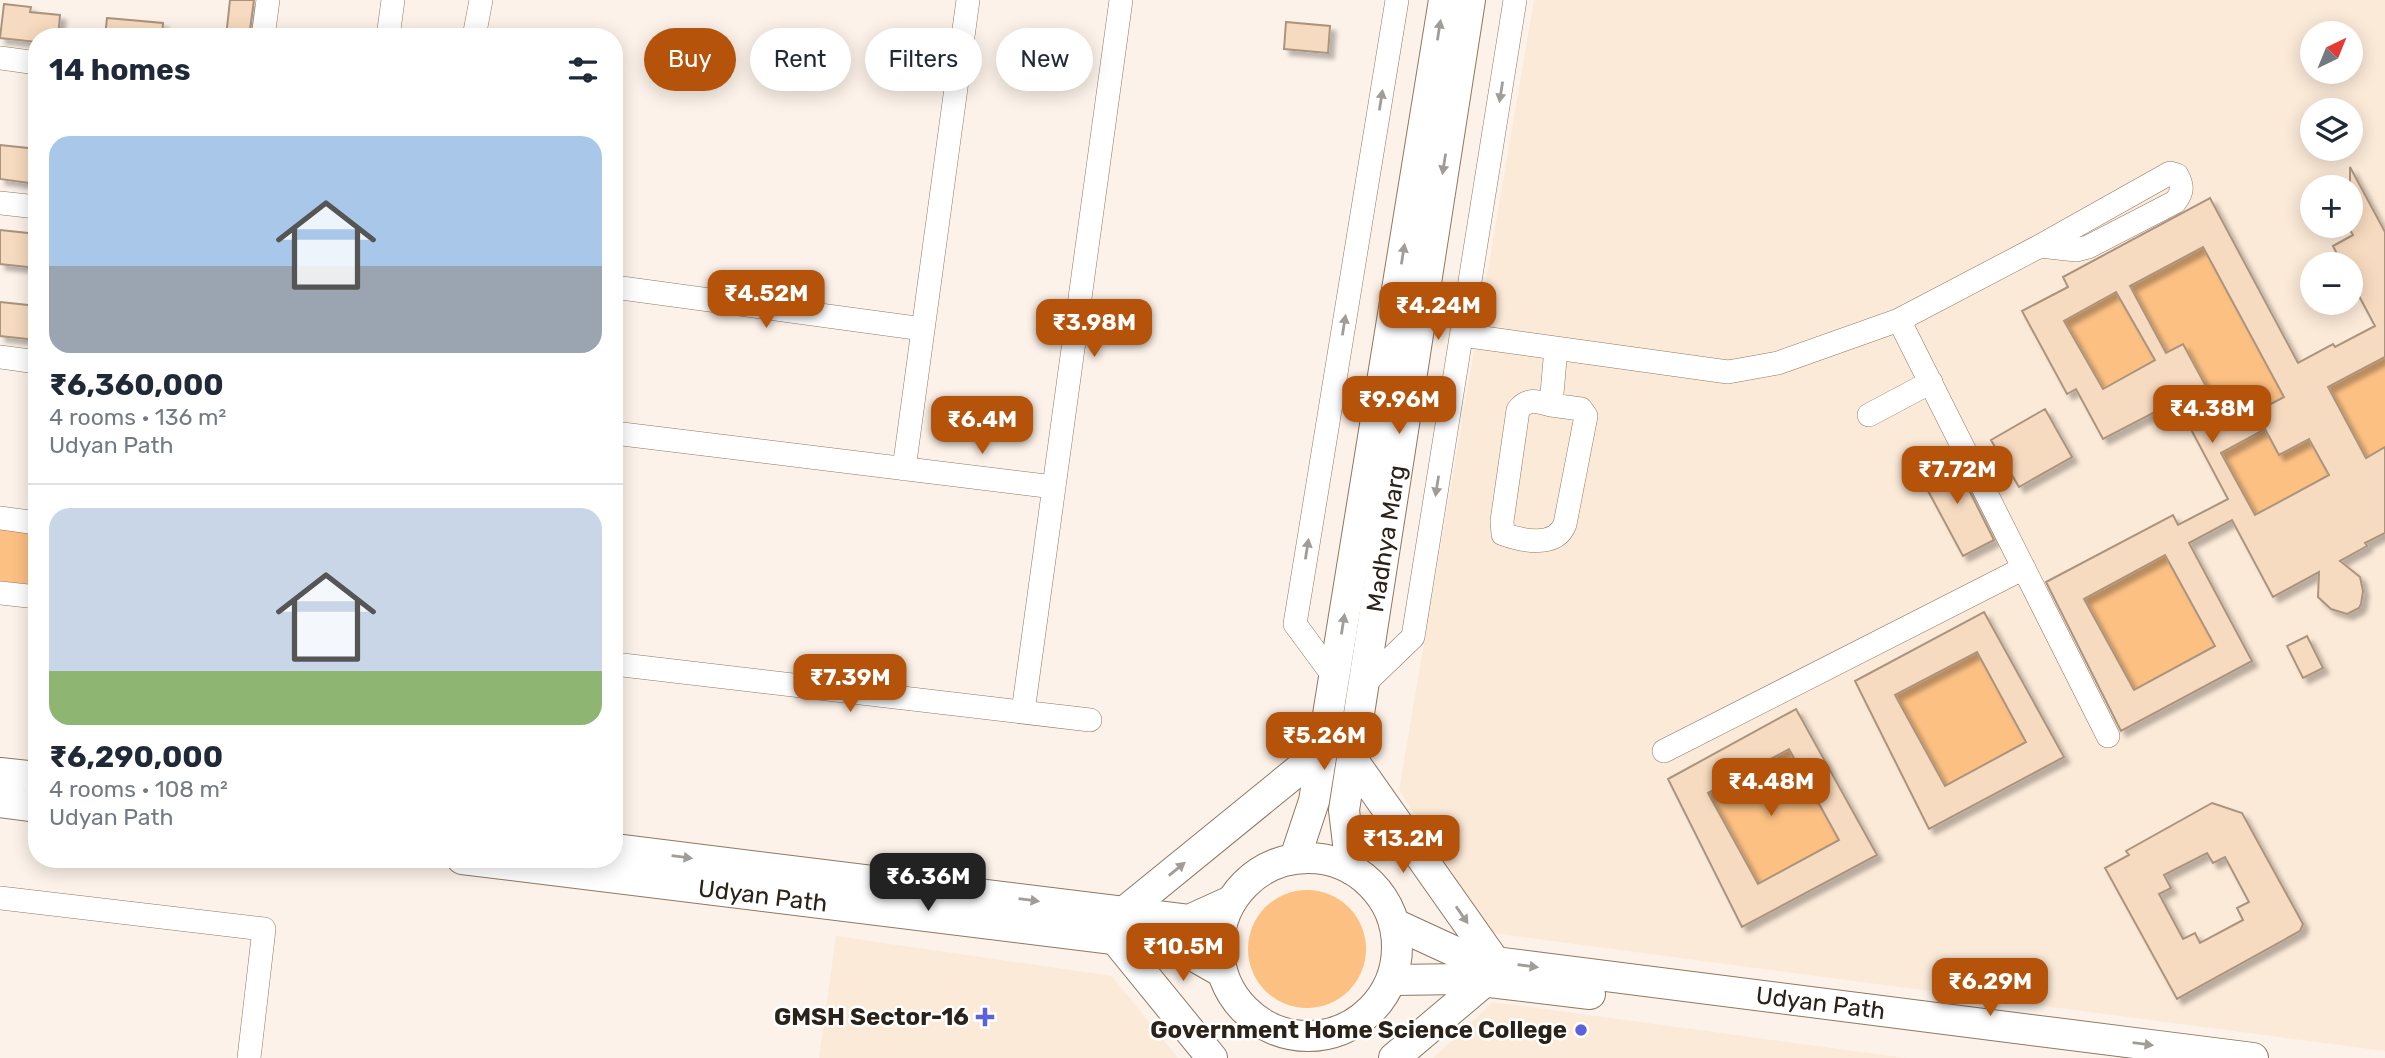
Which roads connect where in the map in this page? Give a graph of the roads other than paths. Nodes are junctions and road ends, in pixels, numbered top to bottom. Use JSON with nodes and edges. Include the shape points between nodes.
{"nodes":[{"id":1,"x":268,"y":0,"type":"edge"},
{"id":2,"x":393,"y":0,"type":"edge"},
{"id":3,"x":481,"y":0,"type":"edge"},
{"id":4,"x":968,"y":0,"type":"edge"},
{"id":5,"x":1121,"y":0,"type":"edge"},
{"id":6,"x":1397,"y":0,"type":"edge"},
{"id":7,"x":1444,"y":0,"type":"edge"},
{"id":8,"x":1470,"y":0,"type":"edge"},
{"id":9,"x":1515,"y":0,"type":"edge"},
{"id":10,"x":264,"y":28,"type":"edge"},
{"id":11,"x":394,"y":28,"type":"edge"},
{"id":12,"x":476,"y":28,"type":"edge"},
{"id":13,"x":0,"y":58,"type":"edge"},
{"id":14,"x":28,"y":62,"type":"edge"},
{"id":15,"x":0,"y":203,"type":"edge"},
{"id":16,"x":28,"y":206,"type":"edge"},
{"id":17,"x":2040,"y":246,"type":"junction"},
{"id":18,"x":623,"y":288,"type":"edge"},
{"id":19,"x":1899,"y":320,"type":"junction"},
{"id":20,"x":923,"y":329,"type":"junction"},
{"id":21,"x":1462,"y":335,"type":"junction"},
{"id":22,"x":1556,"y":348,"type":"junction"},
{"id":23,"x":0,"y":357,"type":"edge"},
{"id":24,"x":28,"y":361,"type":"edge"},
{"id":25,"x":1931,"y":382,"type":"junction"},
{"id":26,"x":1550,"y":405,"type":"junction"},
{"id":27,"x":1869,"y":415,"type":"dead end"},
{"id":28,"x":623,"y":434,"type":"edge"},
{"id":29,"x":904,"y":469,"type":"junction"},
{"id":30,"x":1054,"y":487,"type":"junction"},
{"id":31,"x":0,"y":519,"type":"edge"},
{"id":32,"x":28,"y":522,"type":"edge"},
{"id":33,"x":2024,"y":568,"type":"junction"},
{"id":34,"x":0,"y":593,"type":"edge"},
{"id":35,"x":28,"y":596,"type":"edge"},
{"id":36,"x":623,"y":665,"type":"edge"},
{"id":37,"x":1334,"y":677,"type":"junction"},
{"id":38,"x":1363,"y":685,"type":"junction"},
{"id":39,"x":1023,"y":712,"type":"junction"},
{"id":40,"x":1090,"y":720,"type":"dead end"},
{"id":41,"x":2108,"y":736,"type":"dead end"},
{"id":42,"x":1323,"y":750,"type":"junction"},
{"id":43,"x":1664,"y":751,"type":"dead end"},
{"id":44,"x":1352,"y":760,"type":"junction"},
{"id":45,"x":0,"y":773,"type":"edge"},
{"id":46,"x":28,"y":776,"type":"edge"},
{"id":47,"x":0,"y":802,"type":"edge"},
{"id":48,"x":28,"y":806,"type":"edge"},
{"id":49,"x":623,"y":850,"type":"edge"},
{"id":50,"x":1295,"y":858,"type":"junction"},
{"id":51,"x":550,"y":868,"type":"edge"},
{"id":52,"x":1351,"y":869,"type":"junction"},
{"id":53,"x":0,"y":898,"type":"edge"},
{"id":54,"x":1231,"y":901,"type":"junction"},
{"id":55,"x":1395,"y":924,"type":"junction"},
{"id":56,"x":1120,"y":926,"type":"junction"},
{"id":57,"x":1222,"y":972,"type":"junction"},
{"id":58,"x":1490,"y":972,"type":"junction"},
{"id":59,"x":1392,"y":980,"type":"junction"},
{"id":60,"x":1272,"y":1029,"type":"junction"},
{"id":61,"x":1321,"y":1047,"type":"edge"},
{"id":62,"x":251,"y":1058,"type":"edge"},
{"id":63,"x":1212,"y":1058,"type":"edge"},
{"id":64,"x":1275,"y":1058,"type":"edge"},
{"id":65,"x":1394,"y":1058,"type":"edge"},
{"id":66,"x":2099,"y":1058,"type":"edge"},
{"id":67,"x":2253,"y":1058,"type":"edge"}],
"edges":[{"from":1,"to":10,"type":"street"},
{"from":2,"to":11,"type":"street"},
{"from":3,"to":12,"type":"street"},
{"from":4,"to":20,"type":"street"},
{"from":5,"to":30,"type":"street"},
{"from":37,"to":6,"type":"street","one_way":true,"via":[[1295,624]]},
{"from":37,"to":7,"type":"main road","name":"Madhya Marg","one_way":true},
{"from":8,"to":38,"type":"main road","name":"Madhya Marg","one_way":true},
{"from":9,"to":21,"type":"street","one_way":true},
{"from":13,"to":14,"type":"street"},
{"from":15,"to":16,"type":"street"},
{"from":17,"to":17,"type":"street","via":[[2170,173],[2182,184],[2182,194],[2175,202],[2088,247]]},
{"from":17,"to":19,"type":"street"},
{"from":18,"to":20,"type":"street"},
{"from":19,"to":22,"type":"street","via":[[1778,363],[1728,372]]},
{"from":19,"to":25,"type":"street"},
{"from":20,"to":29,"type":"street"},
{"from":21,"to":22,"type":"street"},
{"from":21,"to":38,"type":"street","one_way":true,"via":[[1413,637]]},
{"from":22,"to":26,"type":"street"},
{"from":23,"to":24,"type":"street"},
{"from":25,"to":27,"type":"street"},
{"from":25,"to":33,"type":"street"},
{"from":26,"to":26,"type":"street","via":[[1581,409],[1586,416],[1565,524],[1562,534],[1552,540],[1512,537],[1503,534],[1502,521],[1518,410],[1534,401]]},
{"from":28,"to":29,"type":"street"},
{"from":29,"to":30,"type":"street"},
{"from":30,"to":39,"type":"street"},
{"from":31,"to":32,"type":"street"},
{"from":33,"to":41,"type":"street"},
{"from":33,"to":43,"type":"street"},
{"from":34,"to":35,"type":"street"},
{"from":36,"to":39,"type":"street"},
{"from":37,"to":42,"type":"main road","name":"Madhya Marg"},
{"from":38,"to":44,"type":"main road","name":"Madhya Marg"},
{"from":39,"to":40,"type":"street"},
{"from":42,"to":50,"type":"main road","name":"Madhya Marg","via":[[1314,801]]},
{"from":56,"to":42,"type":"main road","one_way":true},
{"from":44,"to":52,"type":"main road","name":"Madhya Marg","via":[[1343,810]]},
{"from":44,"to":58,"type":"main road","one_way":true},
{"from":45,"to":46,"type":"main road"},
{"from":47,"to":48,"type":"main road"},
{"from":49,"to":56,"type":"main road","name":"Udyan Path","one_way":true},
{"from":50,"to":52,"type":"main road","via":[[1329,860]]},
{"from":50,"to":54,"type":"main road","via":[[1269,866]]},
{"from":51,"to":56,"type":"main road","name":"Udyan Path"},
{"from":52,"to":55,"type":"main road","via":[[1376,889]]},
{"from":53,"to":62,"type":"street","via":[[264,929]]},
{"from":54,"to":56,"type":"main road","name":"Udyan Path","via":[[1189,920]]},
{"from":54,"to":57,"type":"main road","via":[[1223,918]]},
{"from":55,"to":58,"type":"main road","name":"Udyan Path"},
{"from":55,"to":59,"type":"main road"},
{"from":56,"to":57,"type":"main road","name":"Udyan Path","via":[[1178,947]]},
{"from":56,"to":63,"type":"main road"},
{"from":57,"to":60,"type":"main road","via":[[1242,1008]]},
{"from":58,"to":59,"type":"main road","name":"Udyan Path","via":[[1464,979]]},
{"from":58,"to":65,"type":"main road"},
{"from":58,"to":66,"type":"main road","name":"Udyan Path"},
{"from":58,"to":67,"type":"main road","name":"Udyan Path","one_way":true},
{"from":59,"to":61,"type":"main road","via":[[1379,1002],[1359,1021]]},
{"from":60,"to":61,"type":"main road","via":[[1313,1037]]},
{"from":60,"to":64,"type":"main road"}]}
